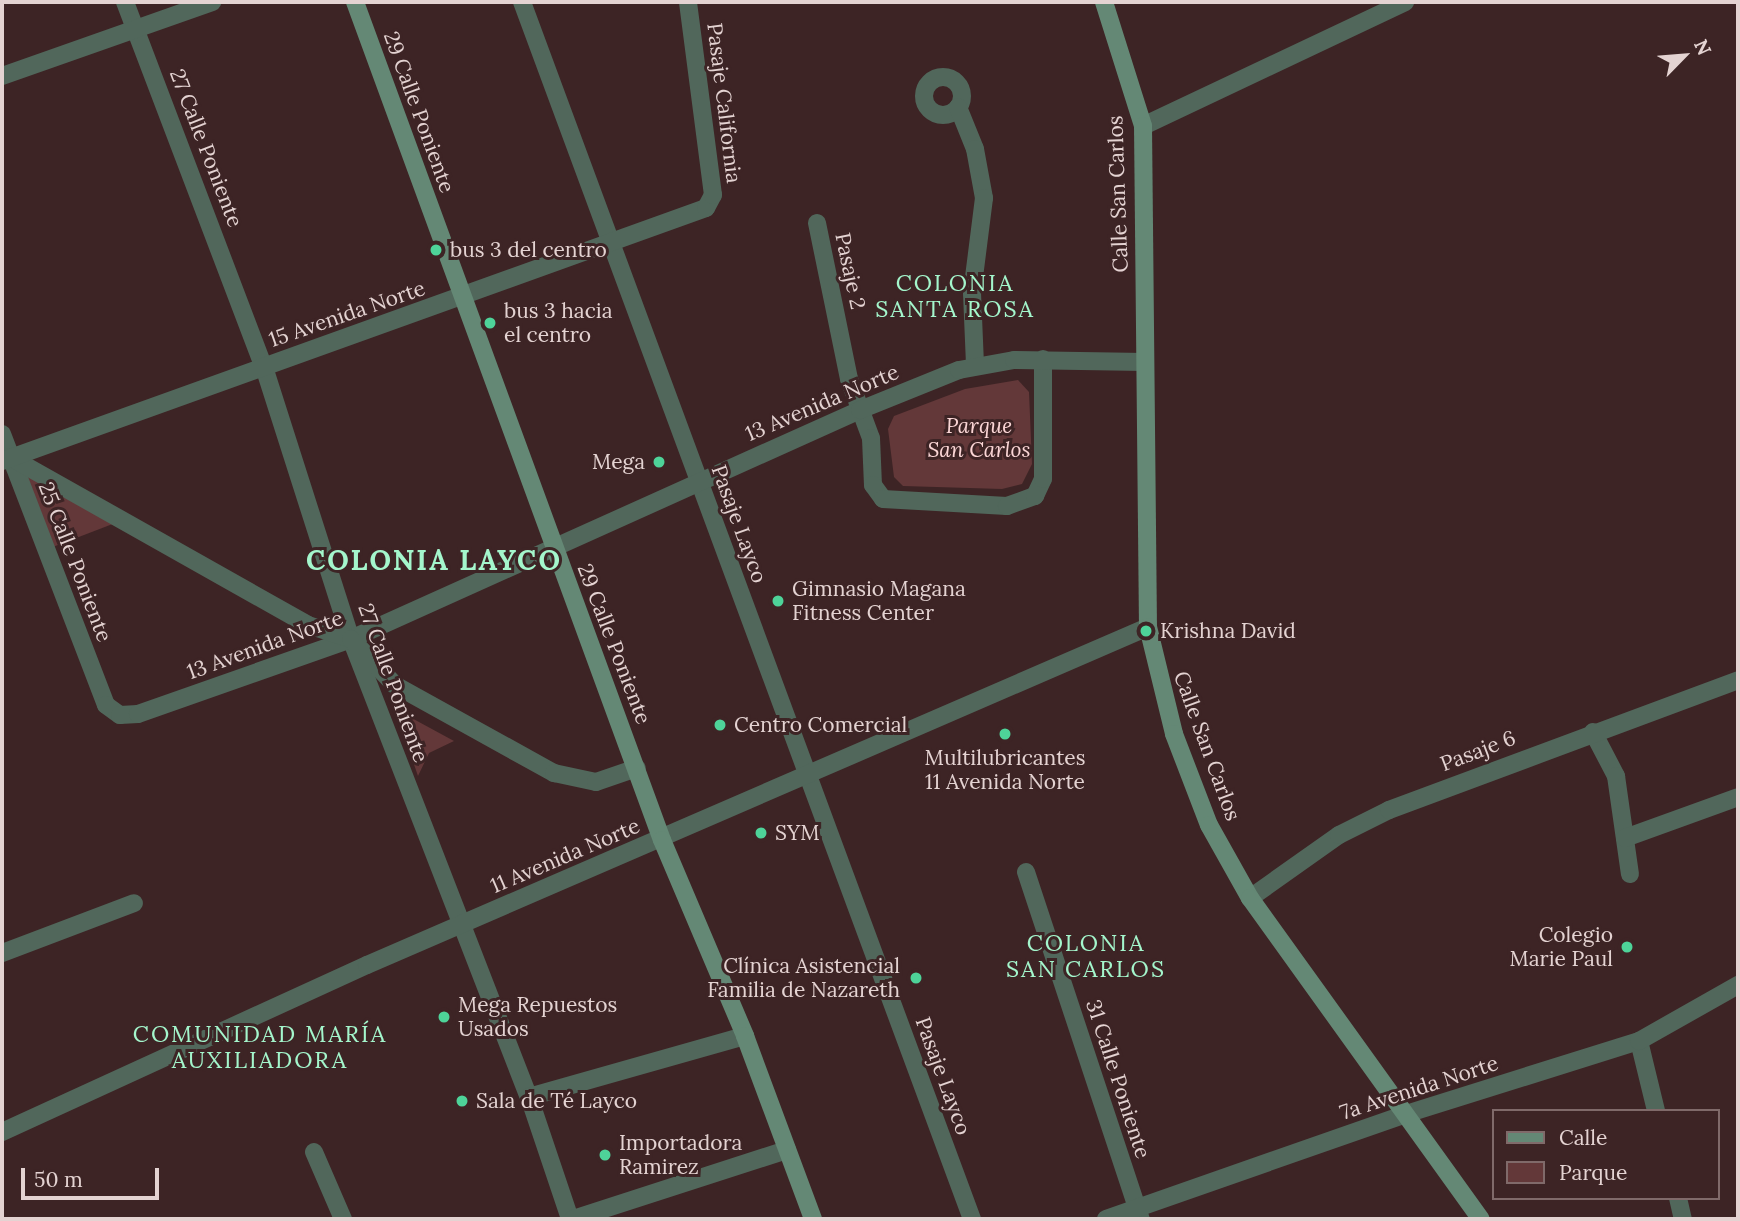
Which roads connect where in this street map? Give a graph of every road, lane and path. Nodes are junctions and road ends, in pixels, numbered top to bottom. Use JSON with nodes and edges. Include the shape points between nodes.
{"nodes":[{"id":1,"x":125,"y":2,"type":"edge"},
{"id":2,"x":212,"y":2,"type":"edge"},
{"id":3,"x":355,"y":2,"type":"edge"},
{"id":4,"x":523,"y":2,"type":"edge"},
{"id":5,"x":688,"y":2,"type":"edge"},
{"id":6,"x":1104,"y":2,"type":"edge"},
{"id":7,"x":1405,"y":2,"type":"edge"},
{"id":8,"x":136,"y":28,"type":"junction"},
{"id":9,"x":3,"y":72,"type":"edge"},
{"id":10,"x":958,"y":107,"type":"dead end"},
{"id":11,"x":1143,"y":126,"type":"junction"},
{"id":12,"x":706,"y":208,"type":"joint"},
{"id":13,"x":817,"y":223,"type":"dead end"},
{"id":14,"x":612,"y":243,"type":"junction"},
{"id":15,"x":462,"y":298,"type":"junction"},
{"id":16,"x":1042,"y":359,"type":"junction"},
{"id":17,"x":1144,"y":362,"type":"junction"},
{"id":18,"x":975,"y":366,"type":"junction"},
{"id":19,"x":264,"y":367,"type":"junction"},
{"id":20,"x":860,"y":410,"type":"junction"},
{"id":21,"x":2,"y":434,"type":"edge"},
{"id":22,"x":6,"y":459,"type":"edge"},
{"id":23,"x":699,"y":481,"type":"junction"},
{"id":24,"x":555,"y":550,"type":"junction"},
{"id":25,"x":1148,"y":627,"type":"junction"},
{"id":26,"x":351,"y":639,"type":"junction"},
{"id":27,"x":1738,"y":680,"type":"edge"},
{"id":28,"x":106,"y":705,"type":"joint"},
{"id":29,"x":1593,"y":732,"type":"junction"},
{"id":30,"x":637,"y":768,"type":"junction"},
{"id":31,"x":807,"y":778,"type":"junction"},
{"id":32,"x":1738,"y":797,"type":"edge"},
{"id":33,"x":1625,"y":838,"type":"junction"},
{"id":34,"x":662,"y":840,"type":"junction"},
{"id":35,"x":1026,"y":872,"type":"dead end"},
{"id":36,"x":1630,"y":874,"type":"dead end"},
{"id":37,"x":1250,"y":898,"type":"junction"},
{"id":38,"x":134,"y":903,"type":"dead end"},
{"id":39,"x":461,"y":925,"type":"junction"},
{"id":40,"x":2,"y":953,"type":"edge"},
{"id":41,"x":1738,"y":985,"type":"edge"},
{"id":42,"x":745,"y":1036,"type":"junction"},
{"id":43,"x":1639,"y":1041,"type":"junction"},
{"id":44,"x":529,"y":1097,"type":"junction"},
{"id":45,"x":1656,"y":1109,"type":"edge"},
{"id":46,"x":1406,"y":1114,"type":"junction"},
{"id":47,"x":2,"y":1132,"type":"edge"},
{"id":48,"x":787,"y":1150,"type":"junction"},
{"id":49,"x":314,"y":1152,"type":"dead end"},
{"id":50,"x":1678,"y":1200,"type":"edge"},
{"id":51,"x":1140,"y":1214,"type":"edge"},
{"id":52,"x":343,"y":1219,"type":"edge"},
{"id":53,"x":572,"y":1219,"type":"edge"},
{"id":54,"x":813,"y":1219,"type":"edge"},
{"id":55,"x":972,"y":1219,"type":"edge"},
{"id":56,"x":1106,"y":1219,"type":"edge"},
{"id":57,"x":1481,"y":1219,"type":"edge"},
{"id":58,"x":1683,"y":1219,"type":"edge"}],
"edges":[{"from":1,"to":8,"type":"street","name":"27 Calle Poniente"},
{"from":2,"to":8,"type":"street"},
{"from":3,"to":15,"type":"street","name":"29 Calle Poniente"},
{"from":4,"to":14,"type":"street","name":"Pasaje Layco"},
{"from":5,"to":12,"type":"street","name":"Pasaje California","via":[[713,195]]},
{"from":6,"to":11,"type":"street","name":"Calle San Carlos"},
{"from":7,"to":11,"type":"street"},
{"from":8,"to":9,"type":"street"},
{"from":8,"to":19,"type":"street","name":"27 Calle Poniente"},
{"from":10,"to":18,"type":"street","via":[[975,149],[984,198],[972,293]]},
{"from":11,"to":17,"type":"street","name":"Calle San Carlos"},
{"from":12,"to":14,"type":"street","name":"15 Avenida Norte"},
{"from":13,"to":20,"type":"street","name":"Pasaje 2","via":[[849,379]]},
{"from":14,"to":15,"type":"street","name":"15 Avenida Norte"},
{"from":14,"to":23,"type":"street","name":"Pasaje Layco"},
{"from":15,"to":19,"type":"street","name":"15 Avenida Norte"},
{"from":15,"to":24,"type":"street","name":"29 Calle Poniente"},
{"from":16,"to":17,"type":"street","name":"13 Avenida Norte"},
{"from":16,"to":18,"type":"street","name":"13 Avenida Norte"},
{"from":16,"to":20,"type":"street","name":"Pasaje 2","via":[[1044,479],[1038,492],[1018,505],[895,504],[883,499],[873,485],[871,438]]},
{"from":17,"to":25,"type":"street","name":"Calle San Carlos"},
{"from":18,"to":20,"type":"street","name":"13 Avenida Norte"},
{"from":19,"to":22,"type":"street","name":"15 Avenida Norte"},
{"from":19,"to":26,"type":"street","name":"27 Calle Poniente"},
{"from":20,"to":23,"type":"street","name":"13 Avenida Norte"},
{"from":21,"to":22,"type":"street","name":"25 Calle Poniente"},
{"from":22,"to":26,"type":"street","via":[[308,625]]},
{"from":22,"to":28,"type":"street","name":"25 Calle Poniente"},
{"from":23,"to":24,"type":"street","name":"13 Avenida Norte"},
{"from":23,"to":31,"type":"street","name":"Pasaje Layco"},
{"from":24,"to":26,"type":"street","name":"13 Avenida Norte"},
{"from":24,"to":30,"type":"street","name":"29 Calle Poniente"},
{"from":25,"to":31,"type":"street","name":"11 Avenida Norte"},
{"from":25,"to":37,"type":"street","name":"Calle San Carlos","via":[[1154,665],[1189,773],[1209,825]]},
{"from":26,"to":28,"type":"street","name":"13 Avenida Norte","via":[[138,714],[120,715]]},
{"from":26,"to":30,"type":"street","via":[[395,685],[554,773],[596,782]]},
{"from":26,"to":39,"type":"street","name":"27 Calle Poniente"},
{"from":27,"to":29,"type":"street","name":"Pasaje 6"},
{"from":29,"to":33,"type":"street","via":[[1616,776]]},
{"from":29,"to":37,"type":"street","name":"Pasaje 6","via":[[1380,814],[1339,835]]},
{"from":30,"to":34,"type":"street","name":"29 Calle Poniente"},
{"from":31,"to":34,"type":"street","name":"11 Avenida Norte"},
{"from":31,"to":55,"type":"street","name":"Pasaje Layco"},
{"from":32,"to":33,"type":"street"},
{"from":33,"to":36,"type":"street"},
{"from":34,"to":39,"type":"street","name":"11 Avenida Norte"},
{"from":34,"to":42,"type":"street","name":"29 Calle Poniente"},
{"from":35,"to":51,"type":"street","name":"31 Calle Poniente"},
{"from":37,"to":46,"type":"street","name":"Calle San Carlos"},
{"from":38,"to":40,"type":"street"},
{"from":39,"to":44,"type":"street","name":"27 Calle Poniente"},
{"from":39,"to":47,"type":"street","name":"11 Avenida Norte"},
{"from":41,"to":43,"type":"street","name":"7a Avenida Norte"},
{"from":42,"to":44,"type":"street"},
{"from":42,"to":48,"type":"street","name":"29 Calle Poniente"},
{"from":43,"to":45,"type":"street"},
{"from":43,"to":46,"type":"street","name":"7a Avenida Norte"},
{"from":44,"to":53,"type":"street","name":"27 Calle Poniente"},
{"from":46,"to":51,"type":"street","name":"7a Avenida Norte"},
{"from":46,"to":57,"type":"street","name":"Calle San Carlos"},
{"from":48,"to":53,"type":"street"},
{"from":48,"to":54,"type":"street","name":"29 Calle Poniente"},
{"from":49,"to":52,"type":"street"},
{"from":50,"to":58,"type":"street"},
{"from":51,"to":56,"type":"street","name":"7a Avenida Norte"}]}
